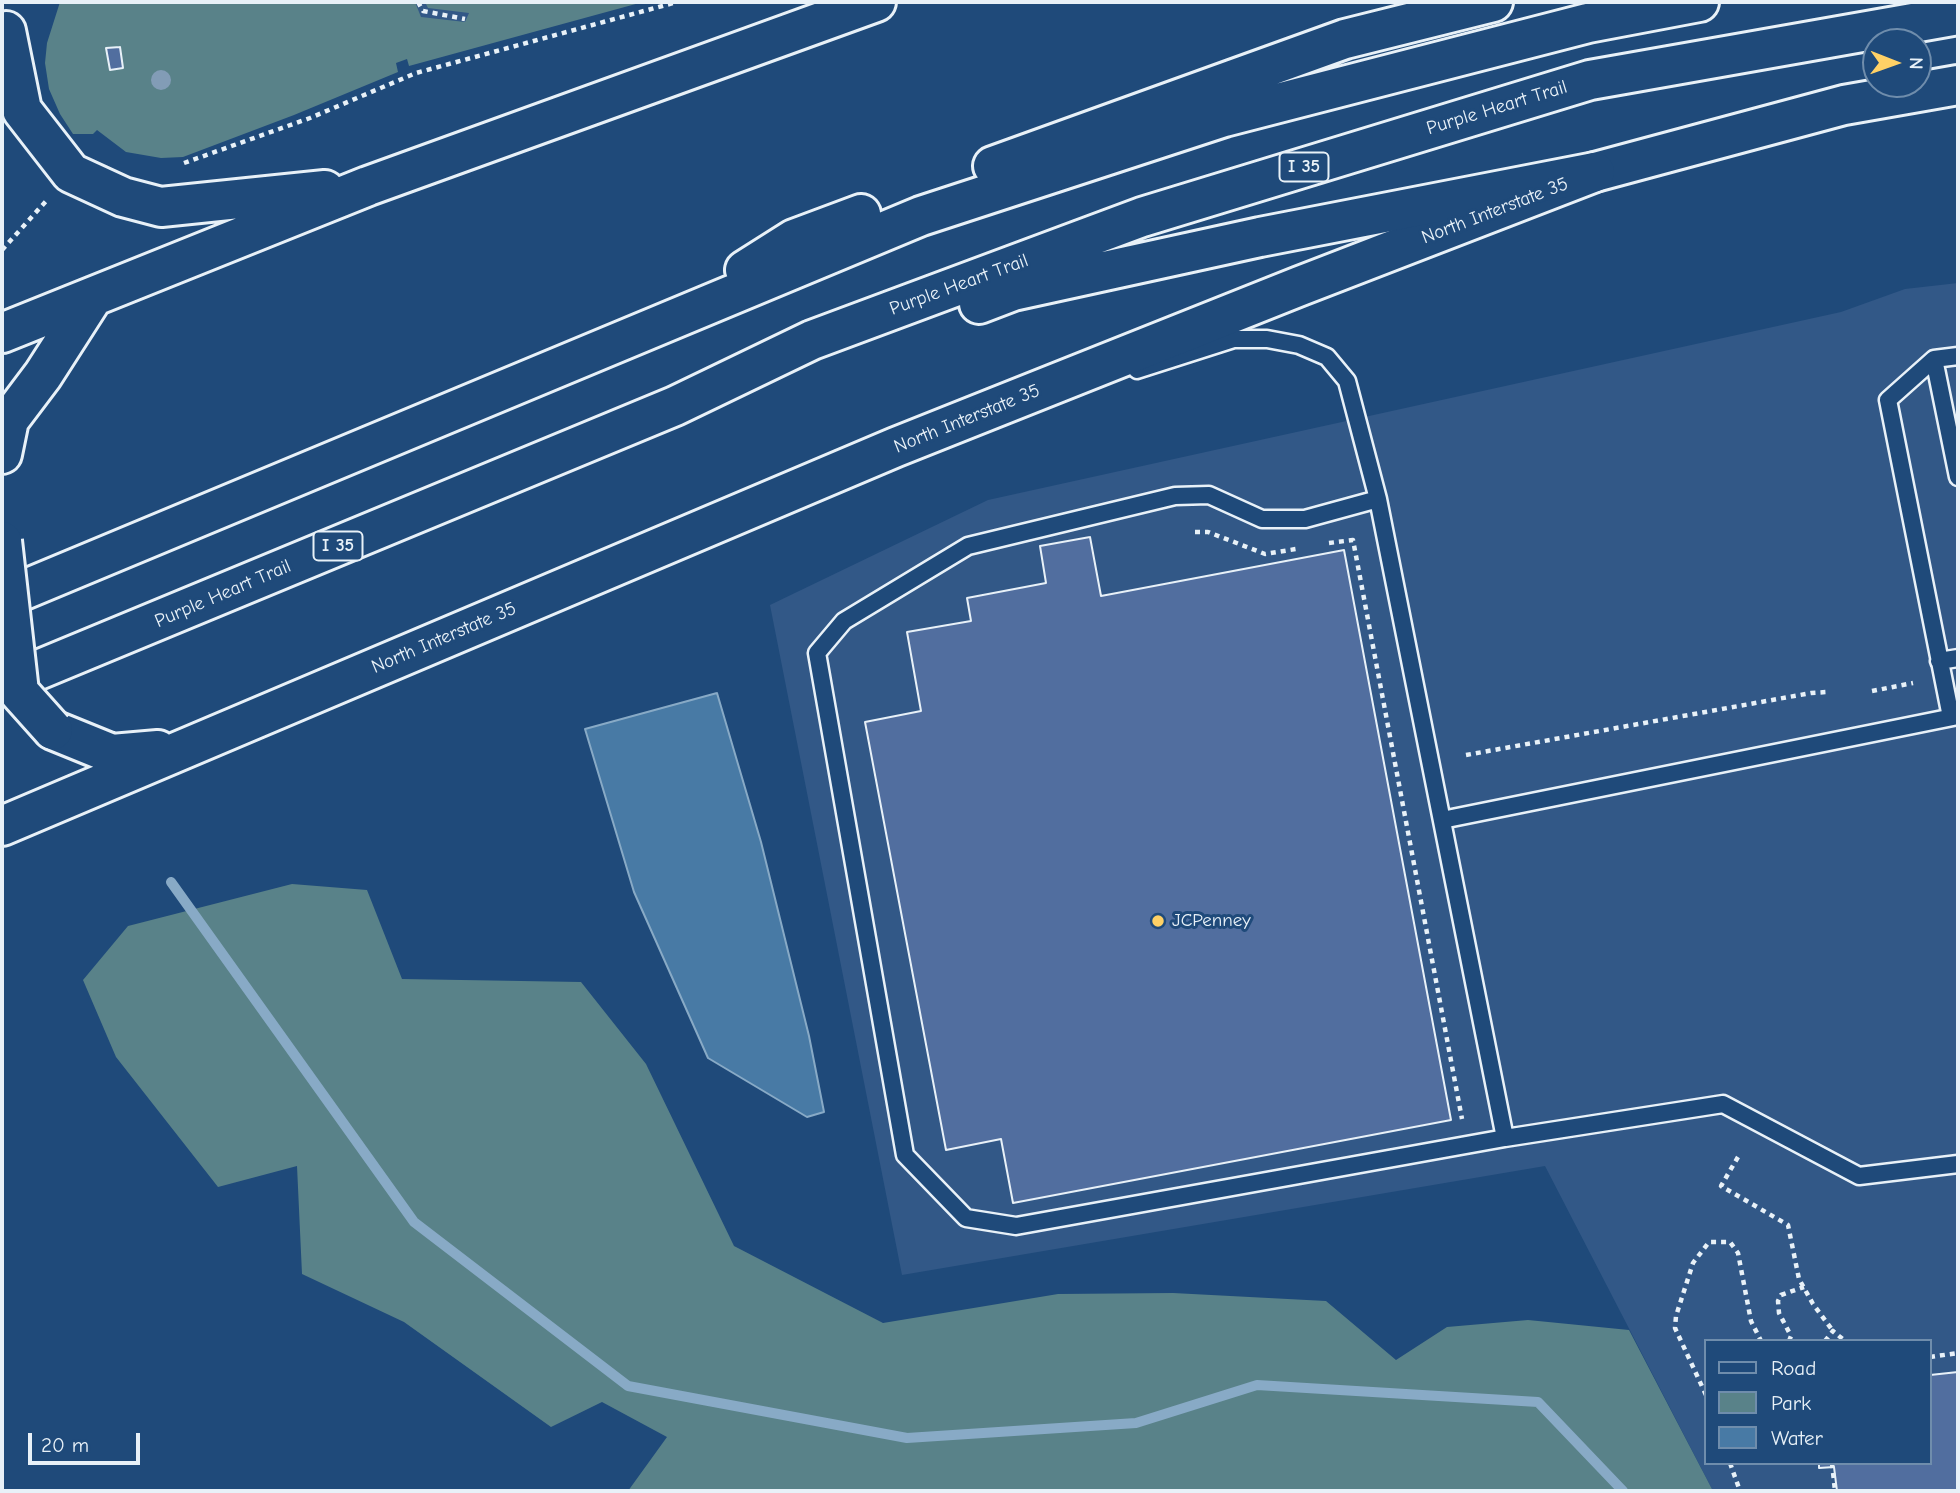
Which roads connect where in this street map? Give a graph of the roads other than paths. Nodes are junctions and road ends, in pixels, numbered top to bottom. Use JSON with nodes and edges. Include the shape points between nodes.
{"nodes":[{"id":1,"x":876,"y":2,"type":"edge"},
{"id":2,"x":1493,"y":2,"type":"edge"},
{"id":3,"x":1699,"y":2,"type":"edge"},
{"id":4,"x":1958,"y":15,"type":"edge"},
{"id":5,"x":9,"y":25,"type":"edge"},
{"id":6,"x":1958,"y":85,"type":"edge"},
{"id":7,"x":1595,"y":172,"type":"junction"},
{"id":8,"x":368,"y":186,"type":"junction"},
{"id":9,"x":93,"y":297,"type":"junction"},
{"id":10,"x":660,"y":324,"type":"junction"},
{"id":11,"x":2,"y":333,"type":"edge"},
{"id":12,"x":1958,"y":356,"type":"edge"},
{"id":13,"x":1934,"y":359,"type":"junction"},
{"id":14,"x":675,"y":406,"type":"junction"},
{"id":15,"x":6,"y":437,"type":"edge"},
{"id":16,"x":896,"y":447,"type":"junction"},
{"id":17,"x":1958,"y":477,"type":"edge"},
{"id":18,"x":1378,"y":499,"type":"junction"},
{"id":19,"x":2,"y":541,"type":"edge"},
{"id":20,"x":2,"y":599,"type":"edge"},
{"id":21,"x":1958,"y":658,"type":"edge"},
{"id":22,"x":1939,"y":661,"type":"junction"},
{"id":23,"x":2,"y":685,"type":"edge"},
{"id":24,"x":1954,"y":716,"type":"edge"},
{"id":25,"x":181,"y":749,"type":"junction"},
{"id":26,"x":1441,"y":820,"type":"junction"},
{"id":27,"x":2,"y":827,"type":"edge"},
{"id":28,"x":1505,"y":1139,"type":"junction"},
{"id":29,"x":1958,"y":1164,"type":"edge"}],
"edges":[{"from":1,"to":8,"type":"main road"},
{"from":2,"to":10,"type":"main road","via":[[1345,39],[794,239]]},
{"from":3,"to":10,"type":"main road","via":[[1588,23],[1224,117],[921,216]]},
{"from":4,"to":14,"type":"main road","name":"Purple Heart Trail","number":"I 35","via":[[1590,80],[1374,145],[1142,217],[812,340]]},
{"from":5,"to":8,"type":"main road","via":[[22,110],[71,173],[123,197],[162,206]]},
{"from":6,"to":7,"type":"main road","name":"North Interstate 35","via":[[1844,105]]},
{"from":7,"to":14,"type":"main road","via":[[1013,291]]},
{"from":7,"to":16,"type":"main road","name":"North Interstate 35"},
{"from":8,"to":9,"type":"main road"},
{"from":9,"to":11,"type":"main road"},
{"from":9,"to":15,"type":"main road"},
{"from":10,"to":20,"type":"main road"},
{"from":12,"to":13,"type":"lane"},
{"from":13,"to":17,"type":"lane"},
{"from":13,"to":22,"type":"lane","via":[[1888,400]]},
{"from":14,"to":23,"type":"main road","name":"Purple Heart Trail","number":"I 35"},
{"from":16,"to":18,"type":"lane","via":[[1234,339],[1267,340],[1299,345],[1327,357],[1347,381]]},
{"from":16,"to":25,"type":"main road","name":"North Interstate 35"},
{"from":18,"to":26,"type":"lane"},
{"from":18,"to":28,"type":"lane","via":[[1305,519],[1262,519],[1209,495],[1175,496],[968,546],[844,621],[817,653],[905,1155],[966,1218],[1016,1226]]},
{"from":19,"to":25,"type":"main road","bridge":true,"via":[[19,692],[53,730],[112,754]]},
{"from":21,"to":22,"type":"lane"},
{"from":22,"to":24,"type":"lane"},
{"from":24,"to":26,"type":"lane"},
{"from":25,"to":27,"type":"main road","name":"North Interstate 35"},
{"from":26,"to":28,"type":"lane"},
{"from":28,"to":29,"type":"lane","via":[[1723,1104],[1859,1176]]}]}
